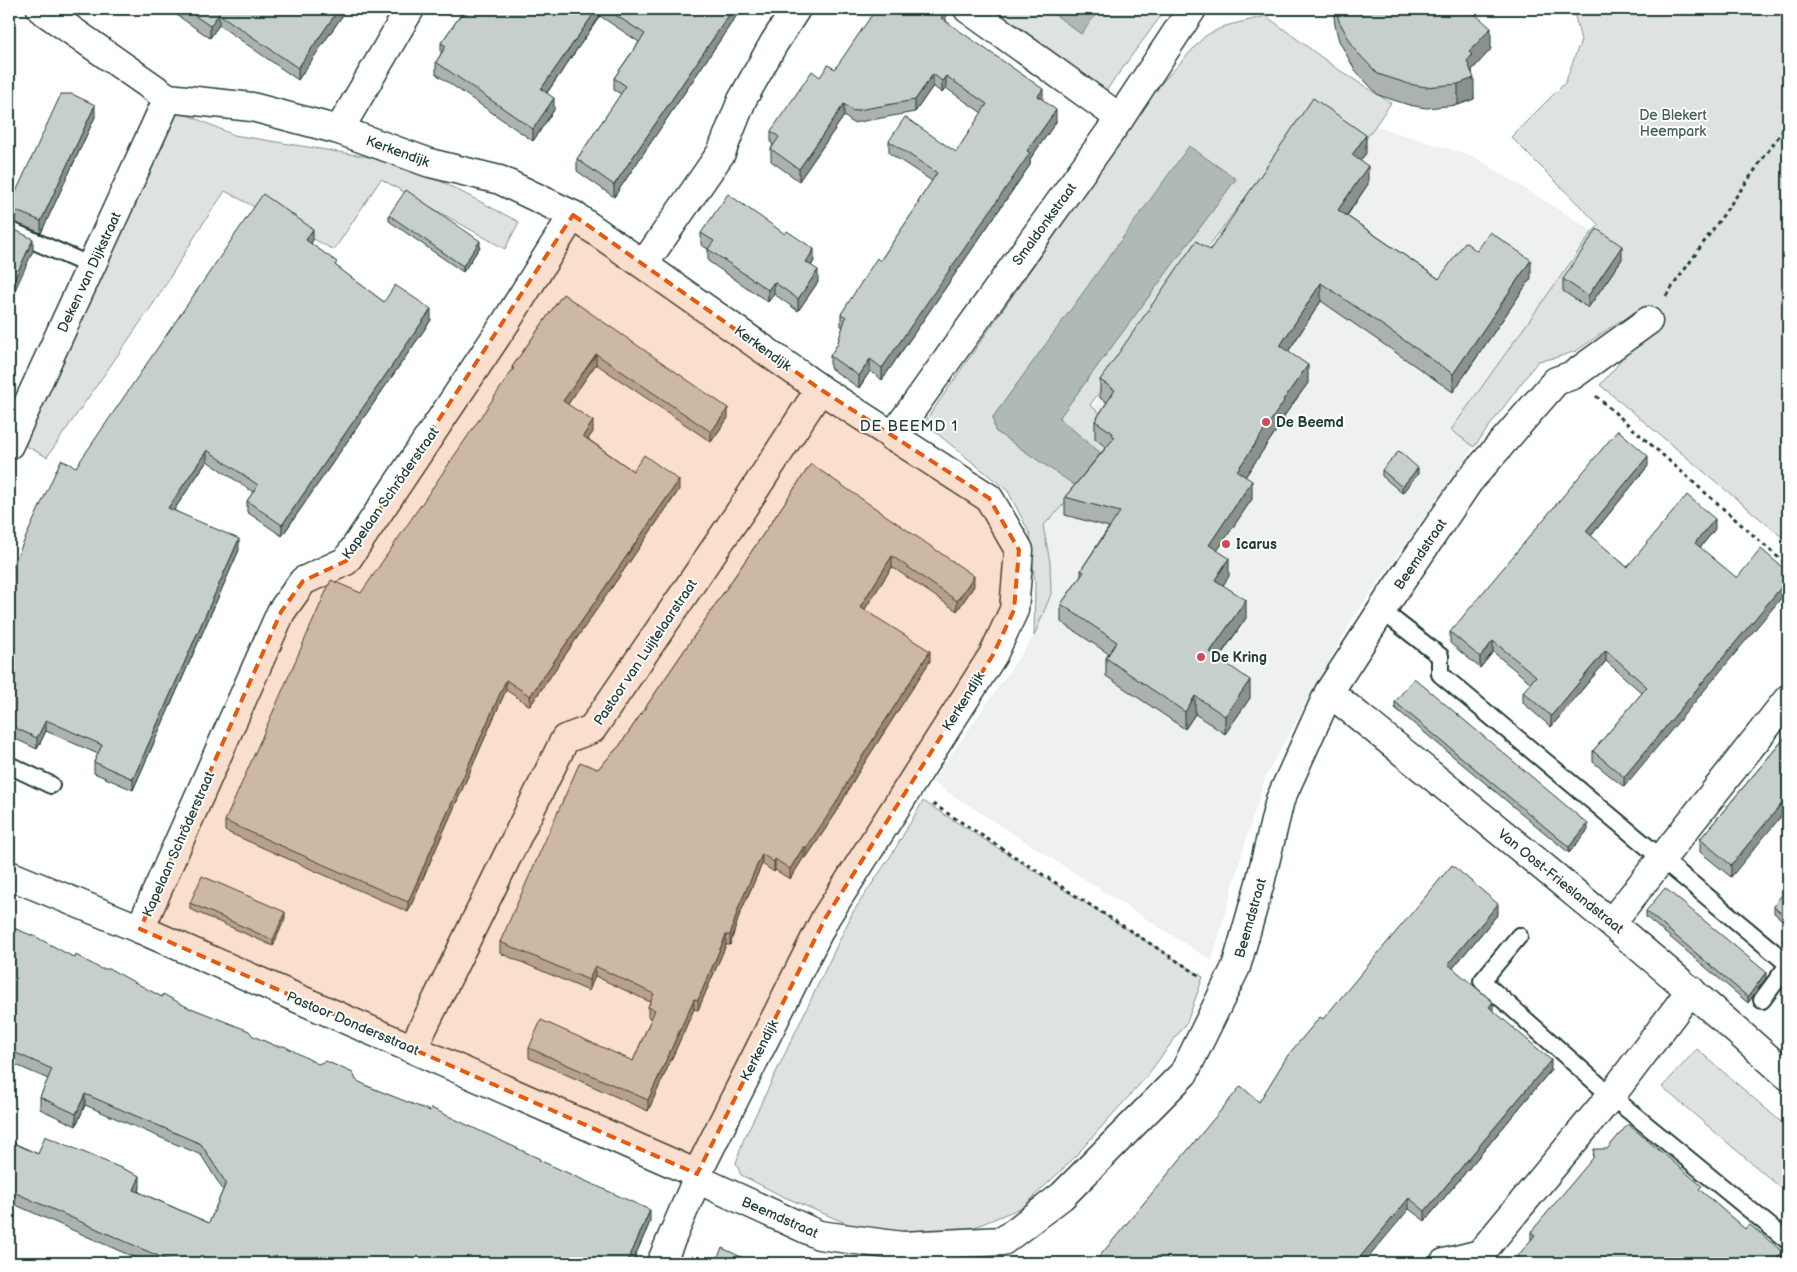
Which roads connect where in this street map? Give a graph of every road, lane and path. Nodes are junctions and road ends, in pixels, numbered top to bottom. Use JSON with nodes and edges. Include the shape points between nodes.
{"nodes":[{"id":1,"x":41,"y":9,"type":"edge"},
{"id":2,"x":410,"y":9,"type":"edge"},
{"id":3,"x":796,"y":9,"type":"edge"},
{"id":4,"x":968,"y":9,"type":"edge"},
{"id":5,"x":1192,"y":9,"type":"edge"},
{"id":6,"x":168,"y":98,"type":"junction"},
{"id":7,"x":1120,"y":118,"type":"junction"},
{"id":8,"x":1788,"y":123,"type":"edge"},
{"id":9,"x":339,"y":130,"type":"junction"},
{"id":10,"x":573,"y":214,"type":"junction"},
{"id":11,"x":9,"y":230,"type":"edge"},
{"id":12,"x":644,"y":264,"type":"junction"},
{"id":13,"x":91,"y":266,"type":"junction"},
{"id":14,"x":1648,"y":321,"type":"joint"},
{"id":15,"x":1573,"y":375,"type":"junction"},
{"id":16,"x":820,"y":389,"type":"junction"},
{"id":17,"x":892,"y":437,"type":"junction"},
{"id":18,"x":9,"y":445,"type":"edge"},
{"id":19,"x":1788,"y":566,"type":"edge"},
{"id":20,"x":1381,"y":610,"type":"junction"},
{"id":21,"x":1330,"y":692,"type":"junction"},
{"id":22,"x":1788,"y":699,"type":"edge"},
{"id":23,"x":9,"y":765,"type":"edge"},
{"id":24,"x":51,"y":785,"type":"dead end"},
{"id":25,"x":908,"y":787,"type":"junction"},
{"id":26,"x":1662,"y":859,"type":"junction"},
{"id":27,"x":9,"y":875,"type":"edge"},
{"id":28,"x":1611,"y":923,"type":"junction"},
{"id":29,"x":140,"y":929,"type":"junction"},
{"id":30,"x":1519,"y":936,"type":"dead end"},
{"id":31,"x":1788,"y":965,"type":"edge"},
{"id":32,"x":1691,"y":990,"type":"junction"},
{"id":33,"x":1225,"y":992,"type":"junction"},
{"id":34,"x":1762,"y":1000,"type":"dead end"},
{"id":35,"x":412,"y":1048,"type":"junction"},
{"id":36,"x":1788,"y":1076,"type":"edge"},
{"id":37,"x":1611,"y":1096,"type":"junction"},
{"id":38,"x":697,"y":1177,"type":"junction"},
{"id":39,"x":1788,"y":1241,"type":"edge"},
{"id":40,"x":1005,"y":1252,"type":"edge"},
{"id":41,"x":660,"y":1263,"type":"edge"},
{"id":42,"x":1444,"y":1263,"type":"edge"}],
"edges":[{"from":1,"to":6,"type":"street","name":"Kerkendijk"},
{"from":2,"to":9,"type":"street"},
{"from":3,"to":12,"type":"street","via":[[742,100],[721,153]]},
{"from":4,"to":7,"type":"street"},
{"from":5,"to":7,"type":"street","name":"Smaldonkstraat"},
{"from":6,"to":9,"type":"street","name":"Kerkendijk","via":[[252,107]]},
{"from":6,"to":13,"type":"street","name":"Deken van Dijkstraat"},
{"from":7,"to":17,"type":"street","name":"Smaldonkstraat"},
{"from":8,"to":14,"type":"path"},
{"from":9,"to":10,"type":"street","name":"Kerkendijk","via":[[430,163],[500,180]]},
{"from":10,"to":12,"type":"street","name":"Kerkendijk"},
{"from":10,"to":29,"type":"street","name":"Kapelaan Schröderstraat","via":[[506,322],[346,561],[303,581],[282,612]]},
{"from":11,"to":13,"type":"lane"},
{"from":12,"to":16,"type":"street","name":"Kerkendijk"},
{"from":13,"to":18,"type":"street","name":"Deken van Dijkstraat"},
{"from":14,"to":15,"type":"street","name":"Beemdstraat"},
{"from":15,"to":19,"type":"path"},
{"from":15,"to":20,"type":"street","name":"Beemdstraat","via":[[1556,381],[1469,481]]},
{"from":16,"to":17,"type":"street","name":"Kerkendijk"},
{"from":16,"to":35,"type":"street","name":"Pastoor van Luijtelaarstraat","via":[[592,729],[566,739]]},
{"from":17,"to":25,"type":"street","name":"Kerkendijk","via":[[989,498],[1019,550],[1014,610],[997,646]]},
{"from":20,"to":21,"type":"street","name":"Beemdstraat"},
{"from":20,"to":26,"type":"lane","via":[[1440,656],[1440,674]]},
{"from":21,"to":28,"type":"street","name":"Van Oost-Frieslandstraat"},
{"from":21,"to":33,"type":"street","name":"Beemdstraat","via":[[1280,800],[1236,967]]},
{"from":22,"to":26,"type":"street"},
{"from":23,"to":24,"type":"lane"},
{"from":25,"to":33,"type":"path"},
{"from":25,"to":38,"type":"street","name":"Kerkendijk","via":[[826,917]]},
{"from":26,"to":28,"type":"street"},
{"from":26,"to":31,"type":"lane"},
{"from":27,"to":29,"type":"street","name":"Pastoor Dondersstraat"},
{"from":28,"to":32,"type":"street","name":"Van Oost-Frieslandstraat"},
{"from":29,"to":35,"type":"street","name":"Pastoor Dondersstraat"},
{"from":30,"to":37,"type":"lane","via":[[1482,981]]},
{"from":31,"to":34,"type":"lane"},
{"from":32,"to":36,"type":"street","name":"Van Oost-Frieslandstraat"},
{"from":32,"to":37,"type":"street"},
{"from":33,"to":40,"type":"street","name":"Beemdstraat","via":[[1184,1073]]},
{"from":35,"to":38,"type":"street","name":"Pastoor Dondersstraat"},
{"from":37,"to":39,"type":"lane"},
{"from":37,"to":42,"type":"street","via":[[1480,1254]]},
{"from":38,"to":40,"type":"street","name":"Beemdstraat","via":[[819,1235],[902,1246]]},
{"from":38,"to":41,"type":"street","name":"Kerkendijk"}]}
